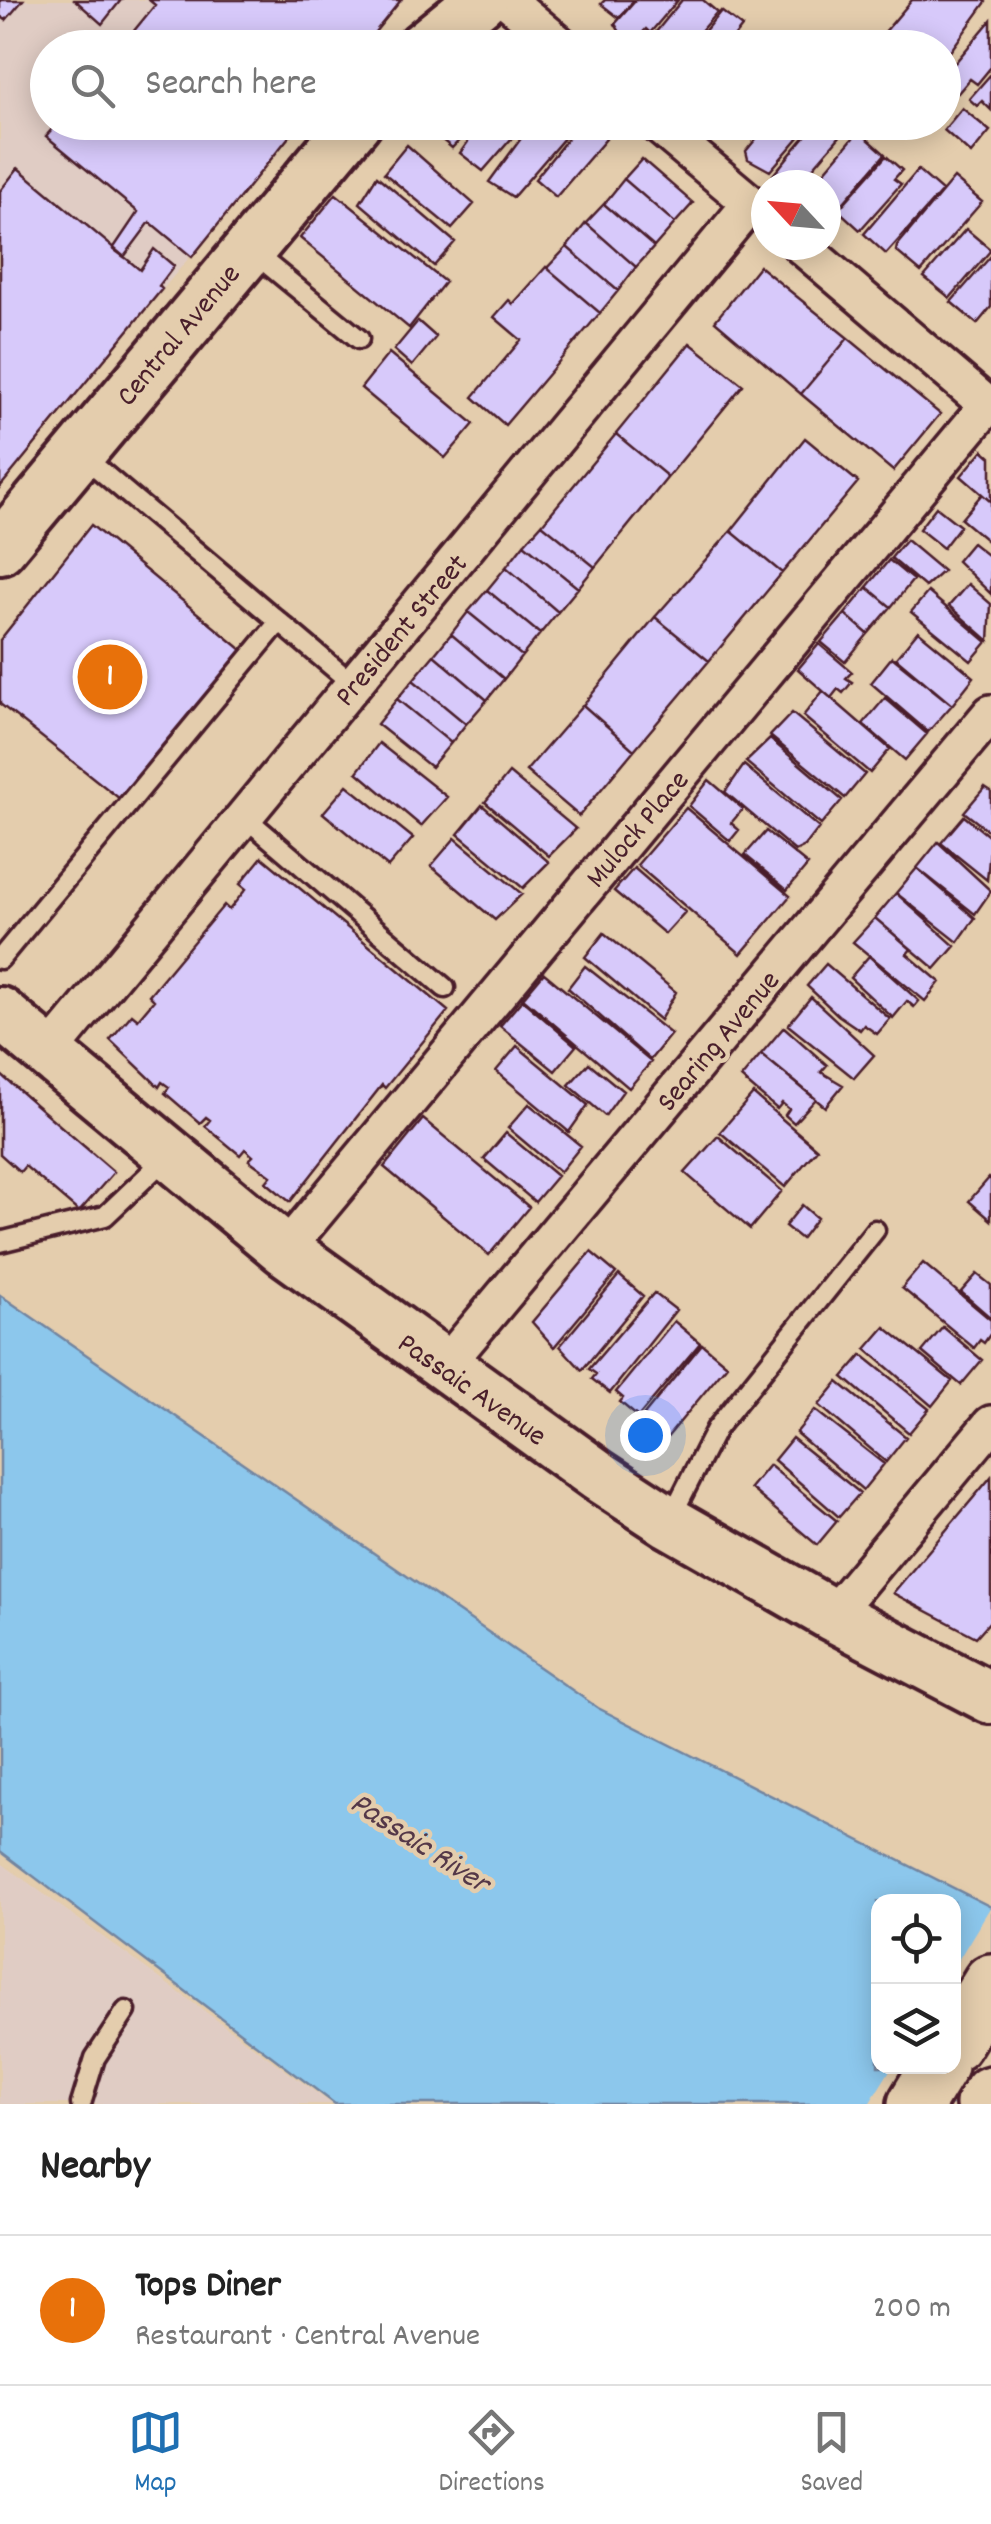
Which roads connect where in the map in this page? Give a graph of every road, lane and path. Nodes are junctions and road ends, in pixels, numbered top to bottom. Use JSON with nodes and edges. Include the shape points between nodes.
{"nodes":[{"id":1,"x":481,"y":0,"type":"edge"},
{"id":2,"x":507,"y":0,"type":"edge"},
{"id":3,"x":444,"y":30,"type":"edge"},
{"id":4,"x":543,"y":30,"type":"edge"},
{"id":5,"x":341,"y":140,"type":"edge"},
{"id":6,"x":675,"y":140,"type":"edge"},
{"id":7,"x":751,"y":204,"type":"edge"},
{"id":8,"x":751,"y":218,"type":"edge"},
{"id":9,"x":249,"y":248,"type":"junction"},
{"id":10,"x":818,"y":260,"type":"edge"},
{"id":11,"x":359,"y":339,"type":"dead end"},
{"id":12,"x":989,"y":407,"type":"edge"},
{"id":13,"x":78,"y":453,"type":"junction"},
{"id":14,"x":0,"y":548,"type":"edge"},
{"id":15,"x":279,"y":622,"type":"junction"},
{"id":16,"x":354,"y":685,"type":"junction"},
{"id":17,"x":991,"y":713,"type":"edge"},
{"id":18,"x":244,"y":817,"type":"junction"},
{"id":19,"x":0,"y":958,"type":"edge"},
{"id":20,"x":445,"y":988,"type":"dead end"},
{"id":21,"x":0,"y":1014,"type":"edge"},
{"id":22,"x":48,"y":1054,"type":"junction"},
{"id":23,"x":169,"y":1155,"type":"junction"},
{"id":24,"x":875,"y":1230,"type":"dead end"},
{"id":25,"x":0,"y":1242,"type":"edge"},
{"id":26,"x":285,"y":1250,"type":"junction"},
{"id":27,"x":443,"y":1368,"type":"junction"},
{"id":28,"x":991,"y":1424,"type":"edge"},
{"id":29,"x":669,"y":1522,"type":"junction"},
{"id":30,"x":832,"y":1615,"type":"junction"},
{"id":31,"x":991,"y":1698,"type":"edge"},
{"id":32,"x":991,"y":1982,"type":"edge"},
{"id":33,"x":126,"y":2011,"type":"dead end"},
{"id":34,"x":961,"y":2031,"type":"edge"},
{"id":35,"x":934,"y":2074,"type":"edge"},
{"id":36,"x":991,"y":2094,"type":"edge"},
{"id":37,"x":81,"y":2104,"type":"edge"},
{"id":38,"x":916,"y":2104,"type":"edge"},
{"id":39,"x":984,"y":2104,"type":"edge"}],
"edges":[{"from":1,"to":3,"type":"main road"},
{"from":2,"to":4,"type":"street"},
{"from":5,"to":9,"type":"main road","name":"Central Avenue"},
{"from":6,"to":7,"type":"street"},
{"from":8,"to":16,"type":"street","name":"President Street"},
{"from":9,"to":11,"type":"lane"},
{"from":9,"to":13,"type":"main road","name":"Central Avenue"},
{"from":10,"to":12,"type":"street"},
{"from":12,"to":26,"type":"street","name":"Mulock Place"},
{"from":13,"to":14,"type":"main road","name":"Central Avenue"},
{"from":13,"to":15,"type":"lane"},
{"from":15,"to":16,"type":"lane"},
{"from":15,"to":19,"type":"lane"},
{"from":16,"to":18,"type":"street","name":"President Street"},
{"from":17,"to":27,"type":"street","name":"Searing Avenue"},
{"from":18,"to":20,"type":"lane"},
{"from":18,"to":22,"type":"street","name":"President Street"},
{"from":21,"to":22,"type":"main road","name":"Passaic Avenue"},
{"from":22,"to":23,"type":"main road","name":"Passaic Avenue"},
{"from":23,"to":25,"type":"lane","via":[[105,1216]]},
{"from":23,"to":26,"type":"main road","name":"Passaic Avenue"},
{"from":24,"to":29,"type":"lane","via":[[716,1429]]},
{"from":26,"to":27,"type":"main road","name":"Passaic Avenue"},
{"from":27,"to":29,"type":"main road","name":"Passaic Avenue"},
{"from":28,"to":30,"type":"street"},
{"from":29,"to":30,"type":"main road","name":"Passaic Avenue"},
{"from":30,"to":31,"type":"main road","name":"Passaic Avenue"},
{"from":32,"to":34,"type":"highway"},
{"from":33,"to":37,"type":"lane","via":[[94,2058]]},
{"from":35,"to":38,"type":"highway"},
{"from":36,"to":39,"type":"highway"}]}
